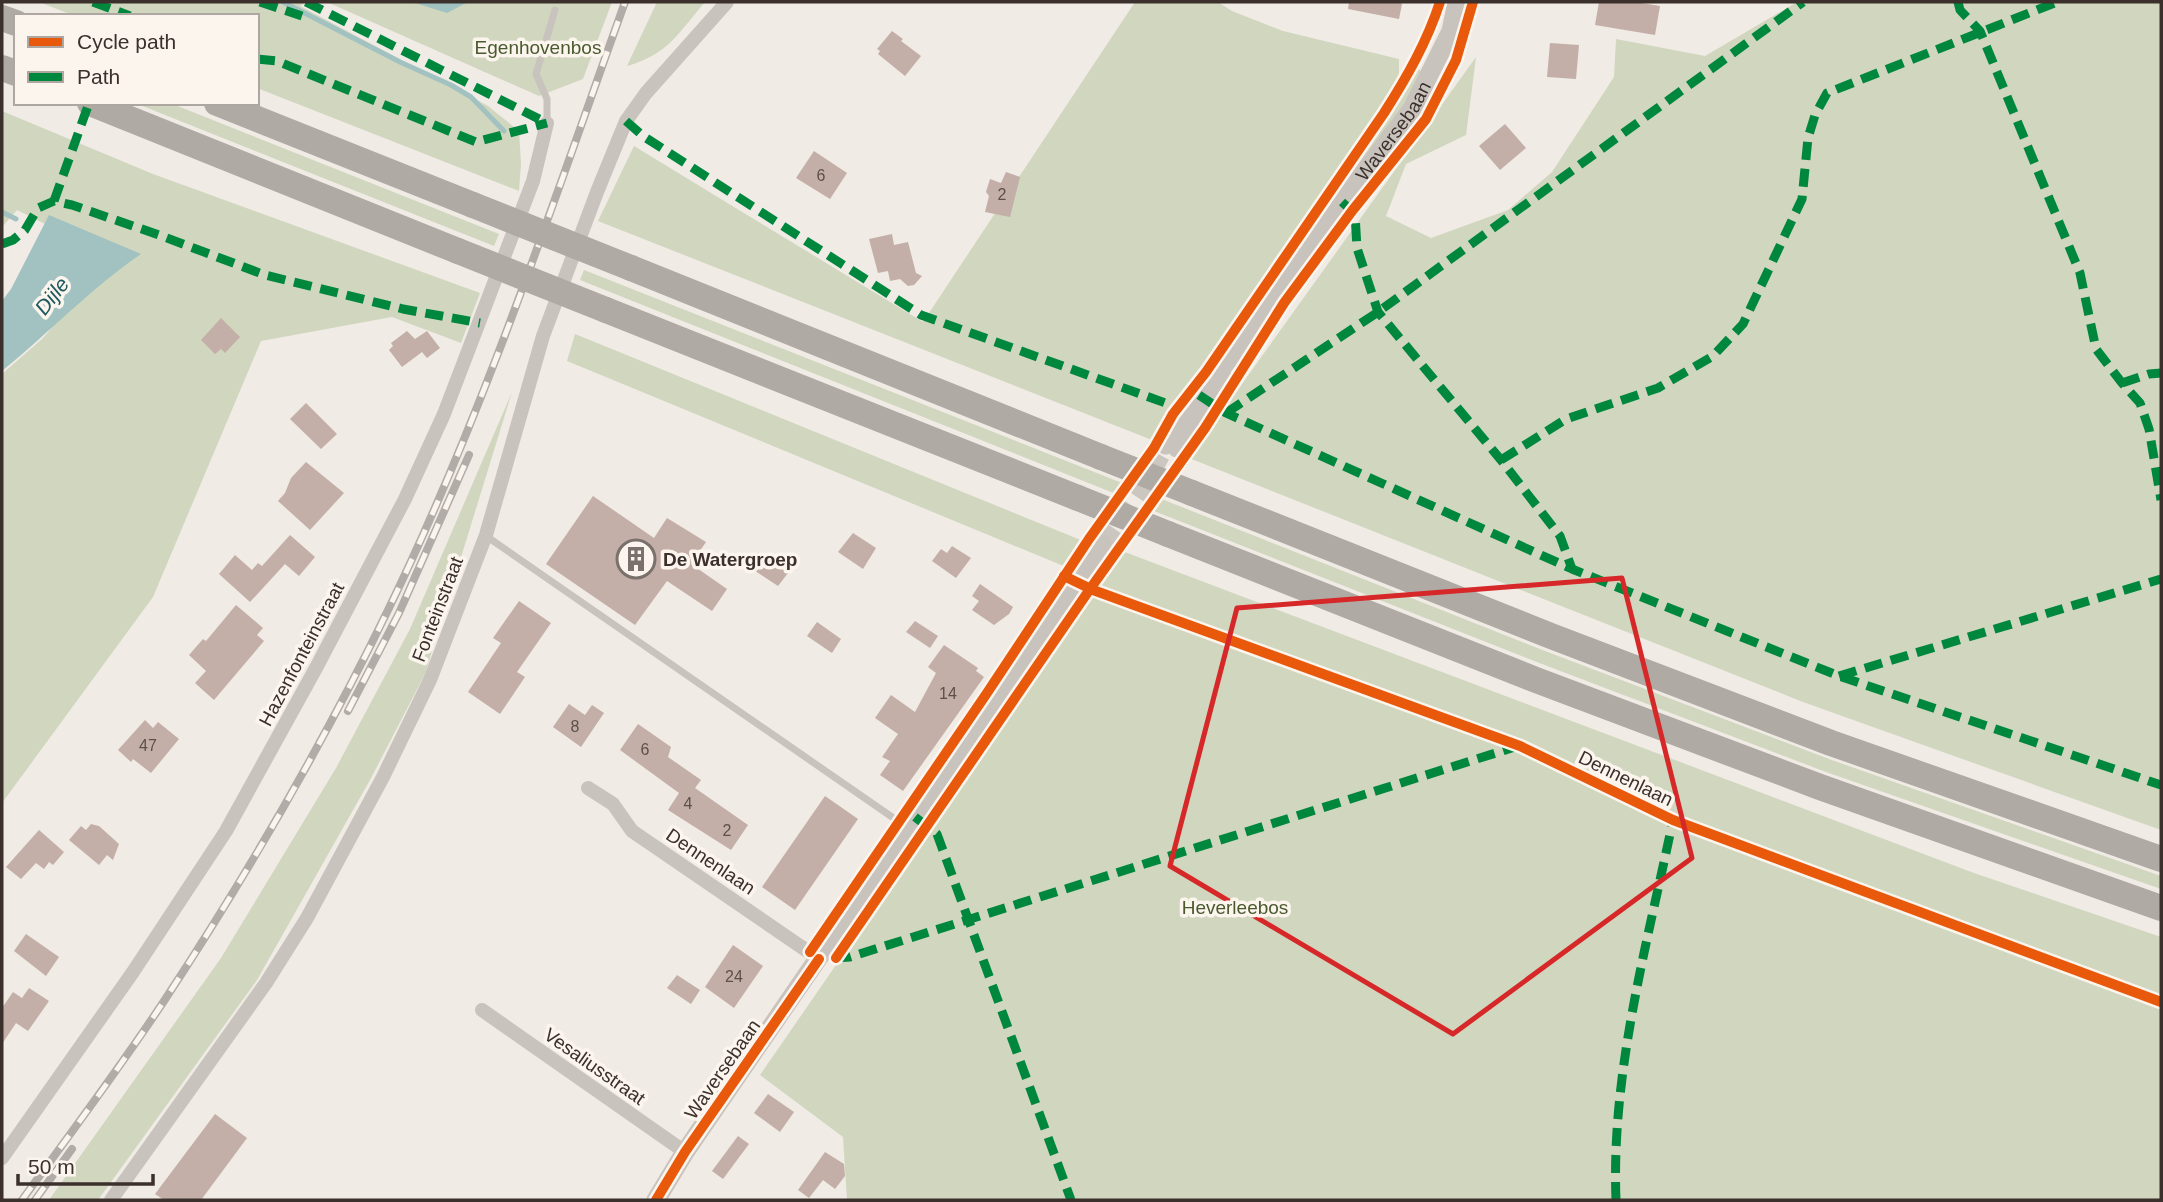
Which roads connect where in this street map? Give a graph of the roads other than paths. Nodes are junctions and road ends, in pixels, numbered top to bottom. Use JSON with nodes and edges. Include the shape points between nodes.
{"nodes":[{"id":1,"x":727,"y":2,"type":"edge"},
{"id":2,"x":1457,"y":2,"type":"edge"},
{"id":3,"x":555,"y":9,"type":"dead end"},
{"id":4,"x":95,"y":105,"type":"edge"},
{"id":5,"x":222,"y":105,"type":"edge"},
{"id":6,"x":547,"y":123,"type":"joint"},
{"id":7,"x":1170,"y":447,"type":"tunnel mouth"},
{"id":8,"x":486,"y":536,"type":"junction"},
{"id":9,"x":1103,"y":544,"type":"tunnel mouth"},
{"id":10,"x":588,"y":788,"type":"dead end"},
{"id":11,"x":907,"y":828,"type":"junction"},
{"id":12,"x":2161,"y":859,"type":"edge"},
{"id":13,"x":2161,"y":908,"type":"edge"},
{"id":14,"x":819,"y":959,"type":"junction"},
{"id":15,"x":482,"y":1010,"type":"dead end"},
{"id":16,"x":685,"y":1153,"type":"junction"},
{"id":17,"x":2,"y":1158,"type":"edge"},
{"id":18,"x":111,"y":1200,"type":"edge"},
{"id":19,"x":656,"y":1200,"type":"edge"}],
"edges":[{"from":1,"to":8,"type":"street","name":"Fonteinstraat","via":[[626,121],[543,336]]},
{"from":2,"to":7,"type":"street","name":"Waversebaan","via":[[1451,31],[1412,109],[1236,351],[1198,423]]},
{"from":3,"to":6,"type":"lane","via":[[536,74],[547,99]]},
{"from":4,"to":13,"type":"highway","bridge":true,"via":[[1536,680]]},
{"from":5,"to":12,"type":"highway","bridge":true,"via":[[1551,636],[1831,743]]},
{"from":6,"to":17,"type":"street","name":"Hazenfonteinstraat","via":[[533,181],[444,414],[348,608],[226,831]]},
{"from":8,"to":11,"type":"lane"},
{"from":8,"to":18,"type":"street","name":"Fonteinstraat","via":[[430,680],[307,918]]},
{"from":9,"to":11,"type":"street","name":"Waversebaan"},
{"from":10,"to":14,"type":"street","name":"Dennenlaan","via":[[613,804],[632,831]]},
{"from":11,"to":14,"type":"street","name":"Waversebaan"},
{"from":14,"to":16,"type":"street","name":"Waversebaan"},
{"from":15,"to":16,"type":"street","name":"Vesaliusstraat"},
{"from":16,"to":19,"type":"street","name":"Waversebaan"}]}
